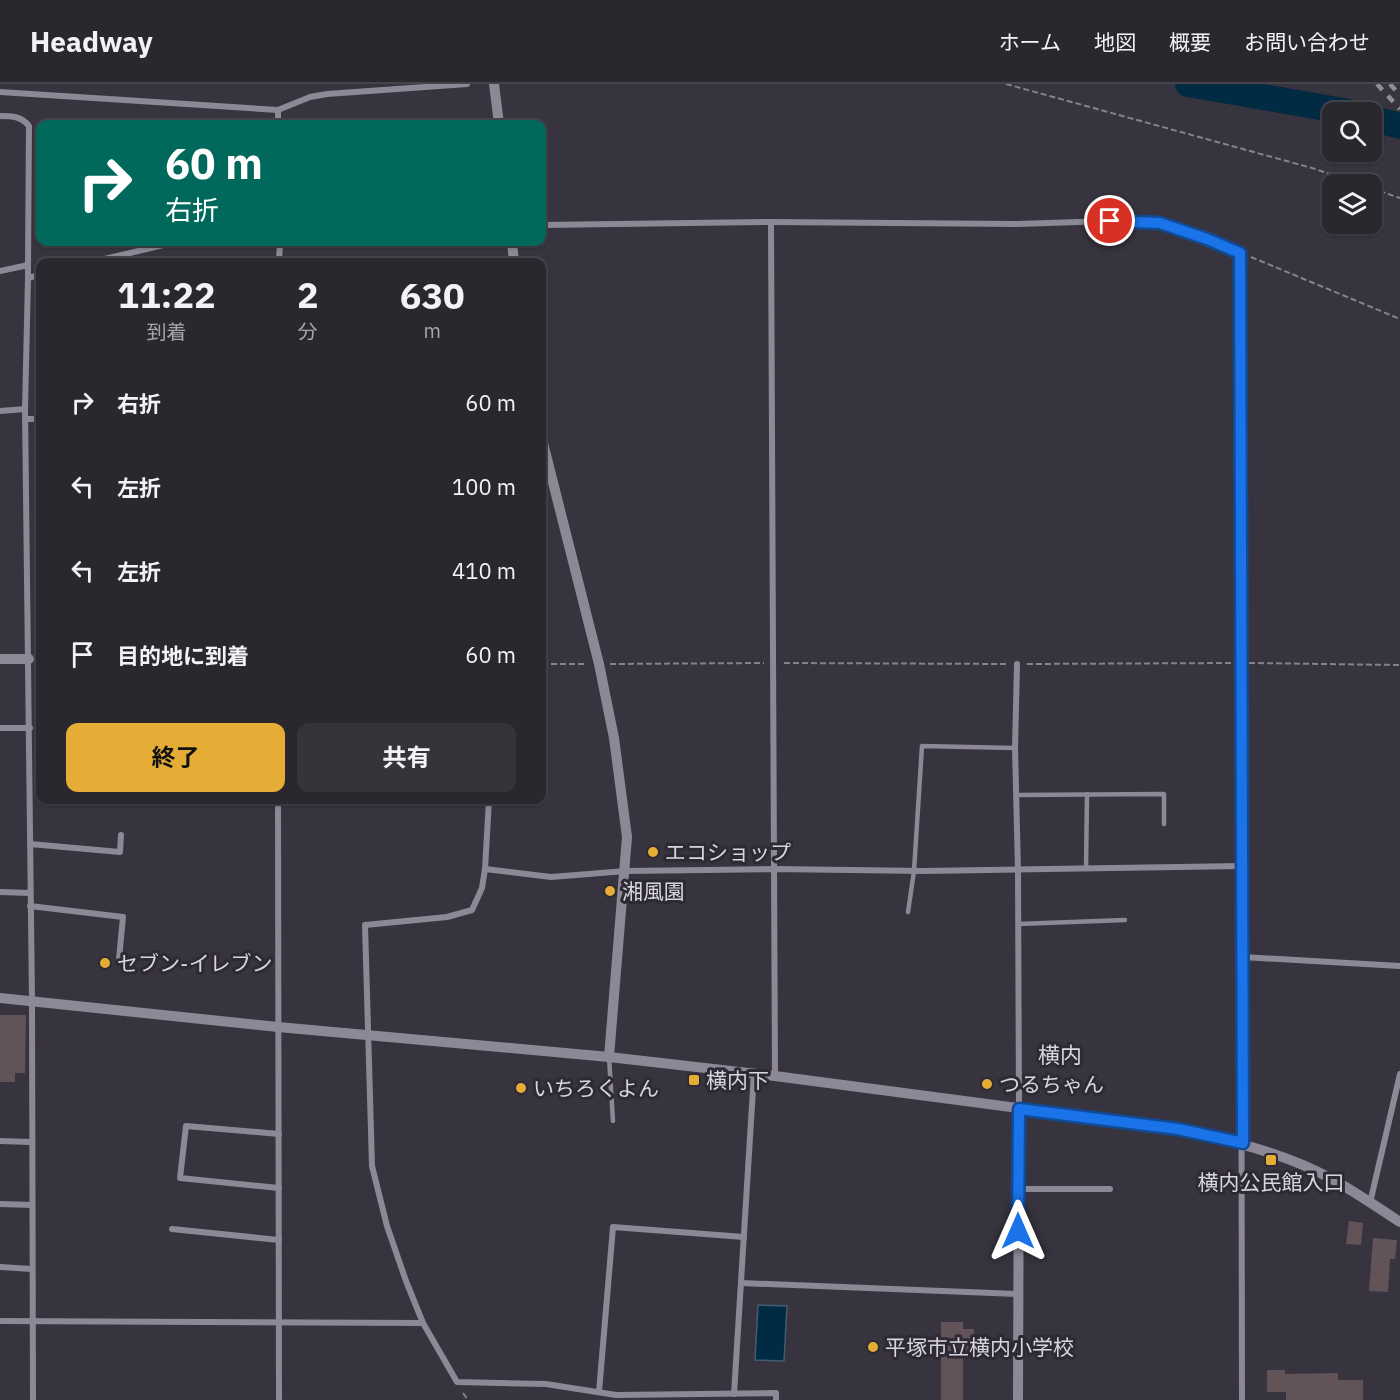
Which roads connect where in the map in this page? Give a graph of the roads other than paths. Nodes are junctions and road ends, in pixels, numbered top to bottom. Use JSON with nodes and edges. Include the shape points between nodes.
{"nodes":[{"id":1,"x":467,"y":84,"type":"edge"},
{"id":2,"x":494,"y":84,"type":"edge"},
{"id":3,"x":0,"y":92,"type":"edge"},
{"id":4,"x":278,"y":110,"type":"junction"},
{"id":5,"x":0,"y":116,"type":"edge"},
{"id":6,"x":278,"y":120,"type":"edge"},
{"id":7,"x":498,"y":120,"type":"edge"},
{"id":8,"x":771,"y":222,"type":"junction"},
{"id":9,"x":546,"y":225,"type":"edge"},
{"id":10,"x":159,"y":246,"type":"edge"},
{"id":11,"x":109,"y":258,"type":"edge"},
{"id":12,"x":28,"y":265,"type":"junction"},
{"id":13,"x":0,"y":271,"type":"edge"},
{"id":14,"x":36,"y":276,"type":"edge"},
{"id":15,"x":28,"y":278,"type":"junction"},
{"id":16,"x":25,"y":409,"type":"junction"},
{"id":17,"x":0,"y":411,"type":"edge"},
{"id":18,"x":25,"y":419,"type":"junction"},
{"id":19,"x":36,"y":419,"type":"edge"},
{"id":20,"x":546,"y":455,"type":"edge"},
{"id":21,"x":0,"y":659,"type":"edge"},
{"id":22,"x":29,"y":659,"type":"junction"},
{"id":23,"x":1017,"y":664,"type":"road end"},
{"id":24,"x":0,"y":728,"type":"edge"},
{"id":25,"x":30,"y":728,"type":"junction"},
{"id":26,"x":1016,"y":748,"type":"junction"},
{"id":27,"x":1087,"y":794,"type":"junction"},
{"id":28,"x":1017,"y":795,"type":"junction"},
{"id":29,"x":278,"y":804,"type":"edge"},
{"id":30,"x":489,"y":804,"type":"edge"},
{"id":31,"x":1164,"y":824,"type":"dead end"},
{"id":32,"x":121,"y":835,"type":"dead end"},
{"id":33,"x":30,"y":844,"type":"junction"},
{"id":34,"x":1242,"y":866,"type":"junction"},
{"id":35,"x":485,"y":869,"type":"junction"},
{"id":36,"x":774,"y":869,"type":"junction"},
{"id":37,"x":1086,"y":869,"type":"junction"},
{"id":38,"x":1018,"y":870,"type":"junction"},
{"id":39,"x":626,"y":871,"type":"junction"},
{"id":40,"x":914,"y":871,"type":"junction"},
{"id":41,"x":0,"y":892,"type":"edge"},
{"id":42,"x":30,"y":892,"type":"junction"},
{"id":43,"x":30,"y":906,"type":"junction"},
{"id":44,"x":908,"y":912,"type":"dead end"},
{"id":45,"x":1125,"y":921,"type":"dead end"},
{"id":46,"x":1018,"y":924,"type":"junction"},
{"id":47,"x":1243,"y":957,"type":"junction"},
{"id":48,"x":119,"y":959,"type":"dead end"},
{"id":49,"x":1400,"y":966,"type":"edge"},
{"id":50,"x":0,"y":998,"type":"edge"},
{"id":51,"x":32,"y":1001,"type":"junction"},
{"id":52,"x":278,"y":1027,"type":"junction"},
{"id":53,"x":369,"y":1036,"type":"junction"},
{"id":54,"x":609,"y":1057,"type":"junction"},
{"id":55,"x":754,"y":1073,"type":"junction"},
{"id":56,"x":1400,"y":1074,"type":"edge"},
{"id":57,"x":775,"y":1076,"type":"junction"},
{"id":58,"x":1019,"y":1109,"type":"junction"},
{"id":59,"x":613,"y":1121,"type":"dead end"},
{"id":60,"x":279,"y":1134,"type":"junction"},
{"id":61,"x":0,"y":1141,"type":"edge"},
{"id":62,"x":31,"y":1142,"type":"junction"},
{"id":63,"x":1243,"y":1143,"type":"junction"},
{"id":64,"x":279,"y":1188,"type":"junction"},
{"id":65,"x":1018,"y":1189,"type":"junction"},
{"id":66,"x":1110,"y":1190,"type":"dead end"},
{"id":67,"x":1370,"y":1203,"type":"junction"},
{"id":68,"x":0,"y":1204,"type":"edge"},
{"id":69,"x":32,"y":1205,"type":"junction"},
{"id":70,"x":1400,"y":1222,"type":"edge"},
{"id":71,"x":172,"y":1229,"type":"dead end"},
{"id":72,"x":744,"y":1237,"type":"junction"},
{"id":73,"x":279,"y":1240,"type":"junction"},
{"id":74,"x":0,"y":1267,"type":"edge"},
{"id":75,"x":32,"y":1269,"type":"junction"},
{"id":76,"x":741,"y":1283,"type":"junction"},
{"id":77,"x":1017,"y":1294,"type":"junction"},
{"id":78,"x":32,"y":1320,"type":"junction"},
{"id":79,"x":0,"y":1321,"type":"edge"},
{"id":80,"x":279,"y":1323,"type":"junction"},
{"id":81,"x":423,"y":1323,"type":"junction"},
{"id":82,"x":599,"y":1392,"type":"junction"},
{"id":83,"x":734,"y":1394,"type":"junction"},
{"id":84,"x":33,"y":1400,"type":"edge"},
{"id":85,"x":279,"y":1400,"type":"edge"},
{"id":86,"x":776,"y":1400,"type":"edge"},
{"id":87,"x":1018,"y":1400,"type":"edge"},
{"id":88,"x":1242,"y":1400,"type":"edge"}],
"edges":[{"from":1,"to":4,"type":"street","via":[[327,94]]},
{"from":2,"to":7,"type":"street"},
{"from":3,"to":4,"type":"street"},
{"from":4,"to":6,"type":"street"},
{"from":5,"to":12,"type":"street","via":[[16,116],[29,126]]},
{"from":8,"to":9,"type":"street"},
{"from":8,"to":34,"type":"street","via":[[1160,223],[1240,253]]},
{"from":8,"to":36,"type":"street"},
{"from":10,"to":11,"type":"street"},
{"from":12,"to":13,"type":"street"},
{"from":12,"to":15,"type":"street"},
{"from":14,"to":15,"type":"street"},
{"from":15,"to":16,"type":"street"},
{"from":16,"to":17,"type":"street"},
{"from":16,"to":18,"type":"street"},
{"from":18,"to":19,"type":"street"},
{"from":18,"to":22,"type":"street"},
{"from":20,"to":39,"type":"street","via":[[599,664],[623,803]]},
{"from":21,"to":22,"type":"street"},
{"from":22,"to":25,"type":"street"},
{"from":23,"to":26,"type":"street"},
{"from":24,"to":25,"type":"street"},
{"from":25,"to":33,"type":"street"},
{"from":26,"to":28,"type":"street"},
{"from":26,"to":40,"type":"lane","via":[[922,746]]},
{"from":27,"to":28,"type":"lane"},
{"from":27,"to":31,"type":"lane","via":[[1164,794]]},
{"from":27,"to":37,"type":"lane"},
{"from":28,"to":38,"type":"street"},
{"from":29,"to":52,"type":"street"},
{"from":30,"to":35,"type":"street"},
{"from":32,"to":33,"type":"street","via":[[120,852]]},
{"from":33,"to":42,"type":"street"},
{"from":34,"to":37,"type":"street"},
{"from":34,"to":47,"type":"street"},
{"from":35,"to":39,"type":"street","via":[[550,876]]},
{"from":35,"to":53,"type":"street","via":[[472,910],[447,917],[365,925]]},
{"from":36,"to":39,"type":"street"},
{"from":36,"to":40,"type":"street"},
{"from":36,"to":57,"type":"street"},
{"from":37,"to":38,"type":"street"},
{"from":38,"to":40,"type":"street"},
{"from":38,"to":46,"type":"street"},
{"from":39,"to":54,"type":"street"},
{"from":40,"to":44,"type":"lane"},
{"from":41,"to":42,"type":"street"},
{"from":42,"to":43,"type":"street"},
{"from":43,"to":48,"type":"street","via":[[123,917]]},
{"from":43,"to":51,"type":"street"},
{"from":45,"to":46,"type":"lane"},
{"from":46,"to":58,"type":"street"},
{"from":47,"to":49,"type":"street"},
{"from":47,"to":63,"type":"street"},
{"from":50,"to":51,"type":"street"},
{"from":51,"to":52,"type":"street"},
{"from":51,"to":62,"type":"street"},
{"from":52,"to":53,"type":"street"},
{"from":52,"to":60,"type":"street"},
{"from":53,"to":54,"type":"street"},
{"from":53,"to":81,"type":"street","via":[[372,1166],[387,1226]]},
{"from":54,"to":55,"type":"street"},
{"from":54,"to":59,"type":"lane"},
{"from":55,"to":57,"type":"street"},
{"from":55,"to":72,"type":"street"},
{"from":56,"to":67,"type":"street"},
{"from":57,"to":58,"type":"street"},
{"from":58,"to":63,"type":"street","via":[[1178,1129]]},
{"from":58,"to":65,"type":"street"},
{"from":60,"to":64,"type":"street"},
{"from":60,"to":64,"type":"street","via":[[186,1126],[180,1178]]},
{"from":61,"to":62,"type":"street"},
{"from":62,"to":69,"type":"street"},
{"from":63,"to":67,"type":"street","via":[[1331,1178]]},
{"from":63,"to":88,"type":"street"},
{"from":64,"to":73,"type":"street"},
{"from":65,"to":66,"type":"street"},
{"from":65,"to":77,"type":"street"},
{"from":67,"to":70,"type":"street"},
{"from":68,"to":69,"type":"street"},
{"from":69,"to":75,"type":"street"},
{"from":71,"to":73,"type":"street"},
{"from":72,"to":76,"type":"street"},
{"from":72,"to":82,"type":"street","via":[[613,1227]]},
{"from":73,"to":80,"type":"street"},
{"from":74,"to":75,"type":"street"},
{"from":75,"to":78,"type":"street"},
{"from":76,"to":77,"type":"street"},
{"from":76,"to":83,"type":"street"},
{"from":77,"to":87,"type":"street"},
{"from":78,"to":79,"type":"street"},
{"from":78,"to":80,"type":"street"},
{"from":78,"to":84,"type":"street"},
{"from":80,"to":81,"type":"street"},
{"from":80,"to":85,"type":"street"},
{"from":81,"to":82,"type":"street","via":[[457,1382],[546,1384]]},
{"from":82,"to":83,"type":"street"},
{"from":83,"to":86,"type":"street","via":[[776,1394]]}]}
